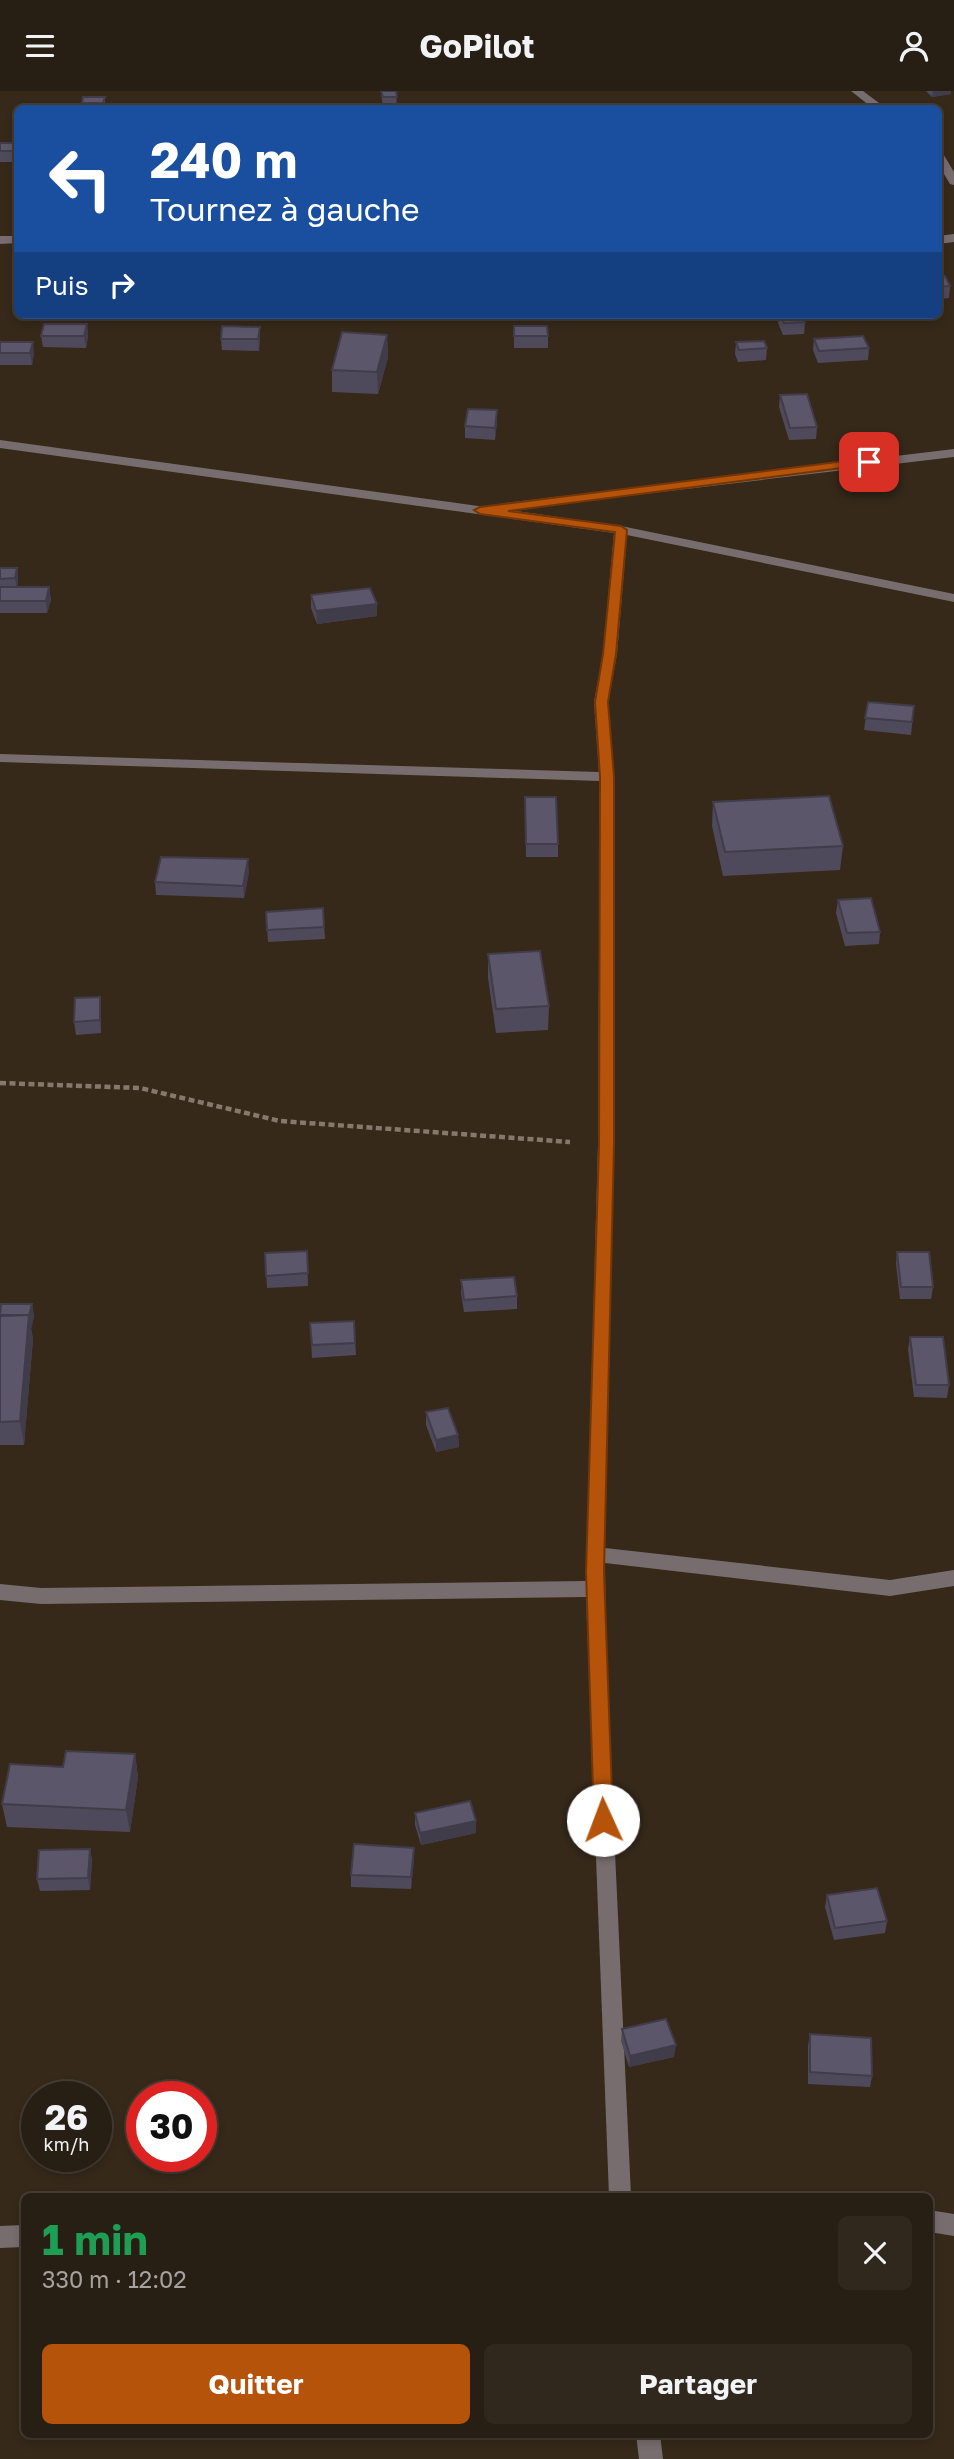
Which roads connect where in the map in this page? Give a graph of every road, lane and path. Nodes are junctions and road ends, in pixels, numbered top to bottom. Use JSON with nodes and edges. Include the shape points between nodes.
{"nodes":[{"id":1,"x":856,"y":91,"type":"edge"},
{"id":2,"x":876,"y":105,"type":"edge"},
{"id":3,"x":942,"y":161,"type":"edge"},
{"id":4,"x":954,"y":182,"type":"edge"},
{"id":5,"x":0,"y":444,"type":"edge"},
{"id":6,"x":954,"y":453,"type":"edge"},
{"id":7,"x":480,"y":510,"type":"junction"},
{"id":8,"x":621,"y":530,"type":"junction"},
{"id":9,"x":954,"y":598,"type":"edge"},
{"id":10,"x":0,"y":758,"type":"edge"},
{"id":11,"x":607,"y":777,"type":"junction"},
{"id":12,"x":0,"y":1083,"type":"edge"},
{"id":13,"x":606,"y":1145,"type":"junction"},
{"id":14,"x":595,"y":1554,"type":"junction"},
{"id":15,"x":954,"y":1578,"type":"edge"},
{"id":16,"x":595,"y":1589,"type":"junction"},
{"id":17,"x":0,"y":1592,"type":"edge"},
{"id":18,"x":620,"y":2193,"type":"edge"},
{"id":19,"x":933,"y":2222,"type":"edge"},
{"id":20,"x":954,"y":2225,"type":"edge"},
{"id":21,"x":21,"y":2236,"type":"edge"},
{"id":22,"x":0,"y":2237,"type":"edge"},
{"id":23,"x":648,"y":2438,"type":"edge"},
{"id":24,"x":651,"y":2459,"type":"edge"}],
"edges":[{"from":1,"to":2,"type":"street"},
{"from":3,"to":4,"type":"street"},
{"from":5,"to":7,"type":"street"},
{"from":6,"to":7,"type":"street"},
{"from":7,"to":8,"type":"street"},
{"from":8,"to":9,"type":"street"},
{"from":8,"to":11,"type":"street","via":[[601,702]]},
{"from":10,"to":11,"type":"street"},
{"from":11,"to":13,"type":"street"},
{"from":12,"to":13,"type":"path","via":[[140,1087],[280,1121]]},
{"from":13,"to":14,"type":"street"},
{"from":14,"to":15,"type":"street","via":[[890,1588]]},
{"from":14,"to":16,"type":"street"},
{"from":16,"to":17,"type":"street","via":[[41,1596]]},
{"from":16,"to":18,"type":"street"},
{"from":19,"to":20,"type":"street"},
{"from":21,"to":22,"type":"street"},
{"from":23,"to":24,"type":"street"}]}
